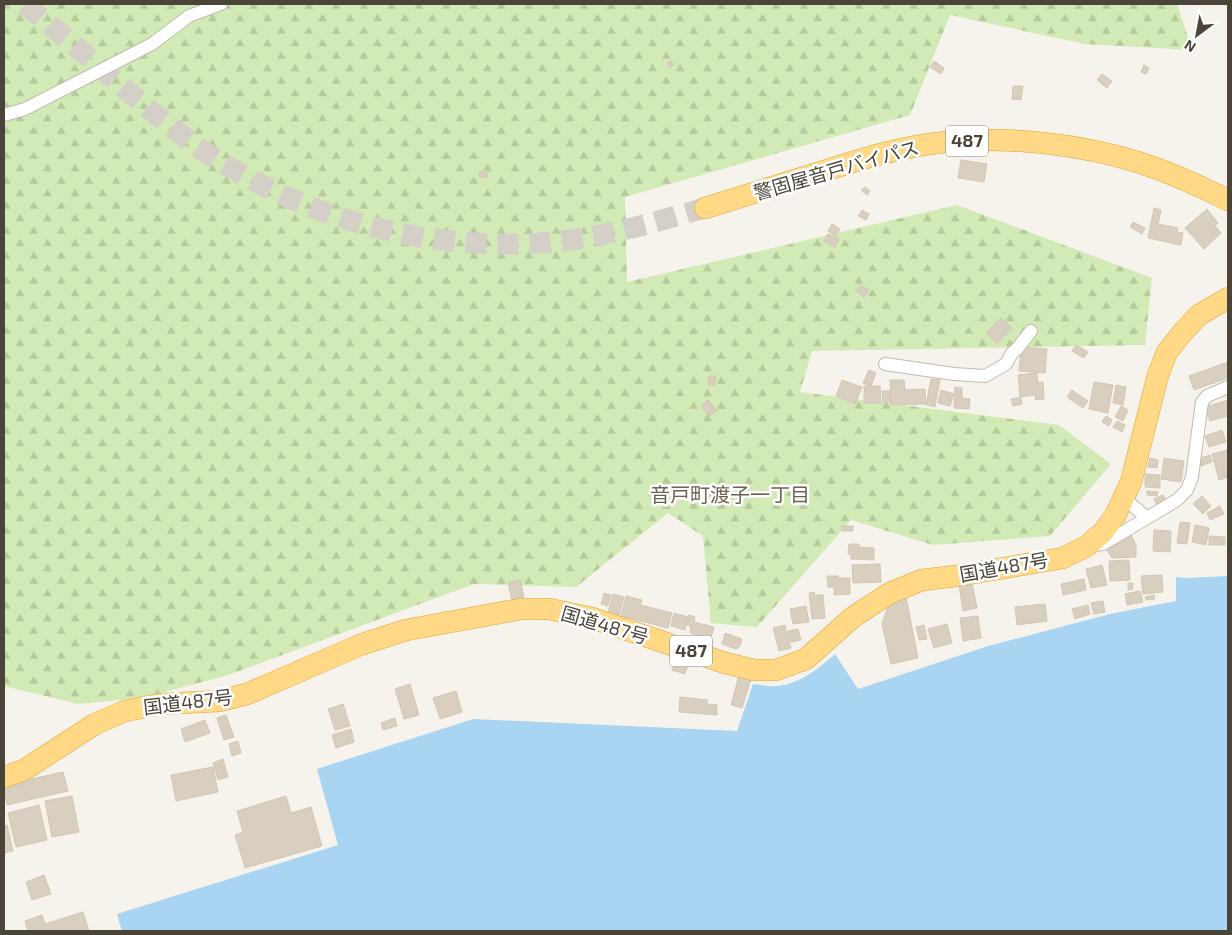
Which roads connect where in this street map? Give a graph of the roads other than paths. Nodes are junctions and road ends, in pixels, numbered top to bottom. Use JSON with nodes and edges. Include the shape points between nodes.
{"nodes":[{"id":1,"x":221,"y":4,"type":"edge"},
{"id":2,"x":4,"y":115,"type":"edge"},
{"id":3,"x":1228,"y":200,"type":"edge"},
{"id":4,"x":705,"y":208,"type":"tunnel mouth"},
{"id":5,"x":1228,"y":298,"type":"edge"},
{"id":6,"x":1031,"y":331,"type":"dead end"},
{"id":7,"x":885,"y":364,"type":"dead end"},
{"id":8,"x":1228,"y":387,"type":"edge"},
{"id":9,"x":1124,"y":498,"type":"junction"},
{"id":10,"x":1147,"y":518,"type":"junction"},
{"id":11,"x":1087,"y":546,"type":"junction"},
{"id":12,"x":4,"y":777,"type":"edge"}],
"edges":[{"from":1,"to":2,"type":"street","via":[[189,16],[152,44],[33,105]]},
{"from":3,"to":4,"type":"highway","name":"警固屋音戸バイパス","number":"487","via":[[1196,184],[1094,151],[1036,142],[989,140],[902,149]]},
{"from":5,"to":9,"type":"highway","name":"国道487号","number":"487","via":[[1199,315],[1167,352]]},
{"from":6,"to":7,"type":"street","via":[[1006,364],[986,376]]},
{"from":8,"to":10,"type":"street","via":[[1207,396],[1202,402],[1192,477],[1187,490]]},
{"from":9,"to":10,"type":"street"},
{"from":9,"to":11,"type":"highway","name":"国道487号","number":"487","via":[[1115,516]]},
{"from":10,"to":11,"type":"street","via":[[1103,544]]},
{"from":11,"to":12,"type":"highway","name":"国道487号","number":"487","via":[[1063,558],[922,580],[890,593],[853,617],[806,660],[776,670],[754,670],[725,663],[592,618],[549,609],[521,609],[406,630],[360,645],[248,694],[219,701],[160,704],[125,710],[95,724],[24,770]]}]}
